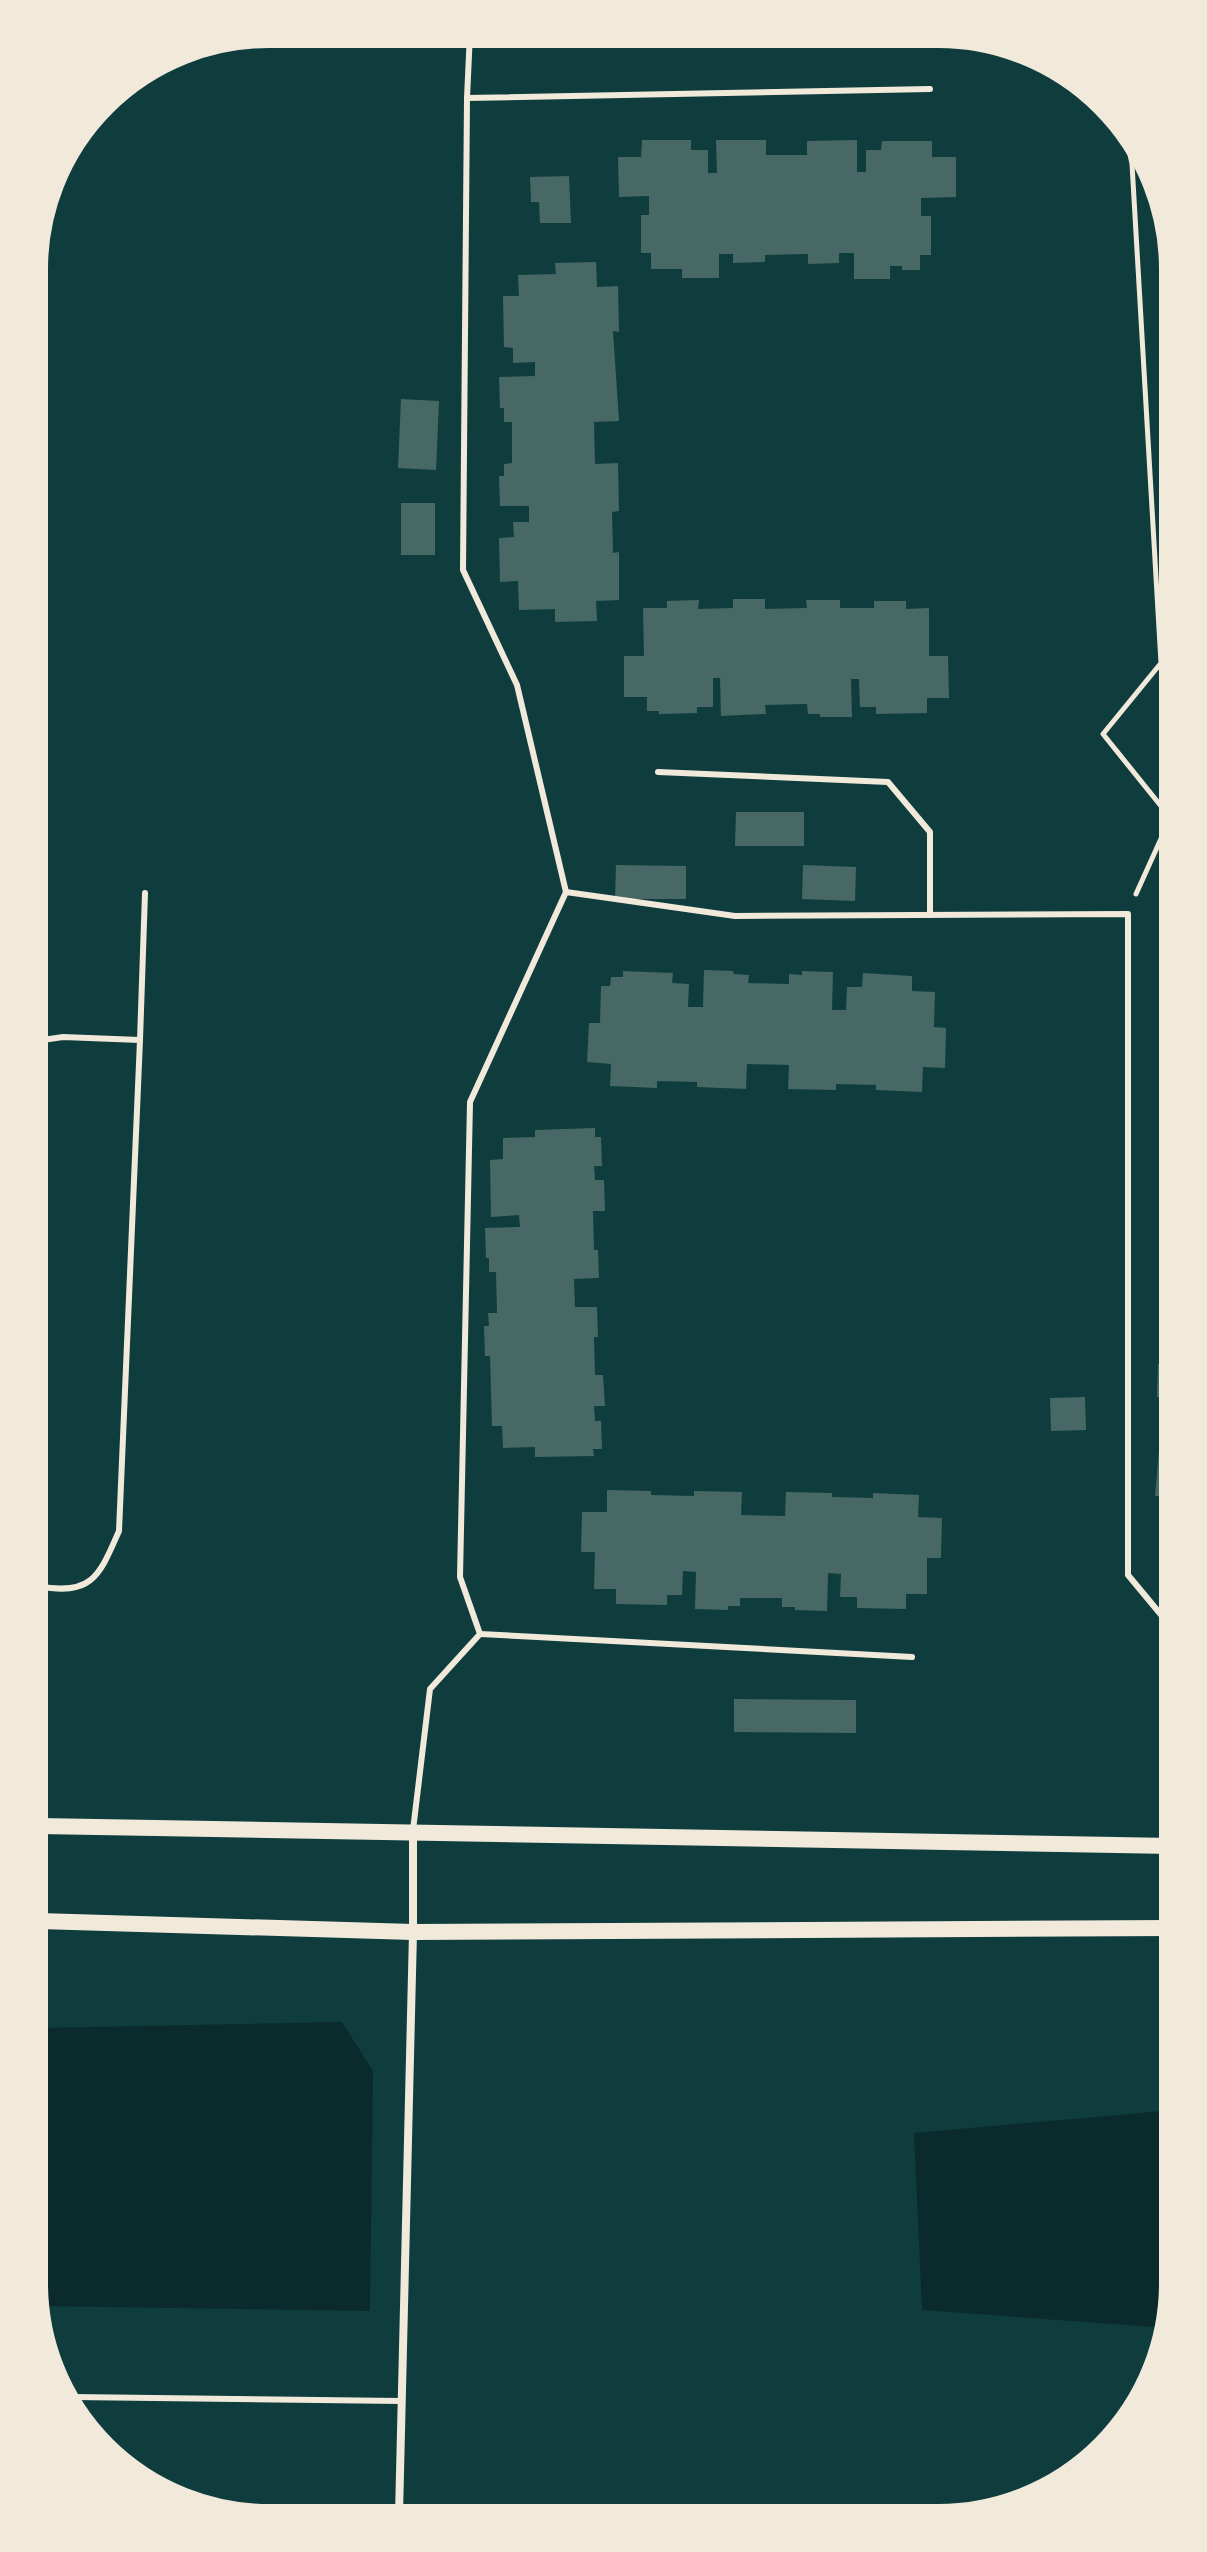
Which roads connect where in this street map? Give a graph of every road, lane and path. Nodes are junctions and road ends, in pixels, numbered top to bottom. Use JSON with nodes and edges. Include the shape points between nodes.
{"nodes":[{"id":1,"x":469,"y":46,"type":"edge"},
{"id":2,"x":930,"y":89,"type":"dead end"},
{"id":3,"x":467,"y":98,"type":"junction"},
{"id":4,"x":1131,"y":158,"type":"edge"},
{"id":5,"x":1132,"y":164,"type":"junction"},
{"id":6,"x":1135,"y":165,"type":"edge"},
{"id":7,"x":1161,"y":663,"type":"edge"},
{"id":8,"x":1161,"y":663,"type":"edge"},
{"id":9,"x":658,"y":772,"type":"dead end"},
{"id":10,"x":1161,"y":809,"type":"edge"},
{"id":11,"x":1161,"y":838,"type":"edge"},
{"id":12,"x":566,"y":892,"type":"junction"},
{"id":13,"x":145,"y":893,"type":"dead end"},
{"id":14,"x":1128,"y":914,"type":"junction"},
{"id":15,"x":930,"y":915,"type":"junction"},
{"id":16,"x":46,"y":1040,"type":"edge"},
{"id":17,"x":140,"y":1040,"type":"junction"},
{"id":18,"x":46,"y":1588,"type":"edge"},
{"id":19,"x":1161,"y":1615,"type":"edge"},
{"id":20,"x":480,"y":1634,"type":"junction"},
{"id":21,"x":912,"y":1657,"type":"dead end"},
{"id":22,"x":46,"y":1826,"type":"edge"},
{"id":23,"x":413,"y":1834,"type":"junction"},
{"id":24,"x":1161,"y":1846,"type":"edge"},
{"id":25,"x":46,"y":1921,"type":"edge"},
{"id":26,"x":1161,"y":1928,"type":"edge"},
{"id":27,"x":413,"y":1932,"type":"junction"},
{"id":28,"x":78,"y":2397,"type":"edge"},
{"id":29,"x":401,"y":2401,"type":"junction"},
{"id":30,"x":399,"y":2506,"type":"edge"}],
"edges":[{"from":1,"to":3,"type":"lane"},
{"from":2,"to":3,"type":"lane"},
{"from":3,"to":12,"type":"lane","via":[[463,570],[517,685]]},
{"from":4,"to":5,"type":"path"},
{"from":5,"to":6,"type":"path"},
{"from":5,"to":8,"type":"path"},
{"from":7,"to":10,"type":"path","via":[[1103,734]]},
{"from":9,"to":15,"type":"lane","via":[[888,782],[930,832]]},
{"from":11,"to":14,"type":"path"},
{"from":12,"to":15,"type":"lane","via":[[735,916]]},
{"from":12,"to":20,"type":"lane","via":[[470,1102],[460,1577]]},
{"from":13,"to":17,"type":"lane"},
{"from":14,"to":15,"type":"lane"},
{"from":14,"to":19,"type":"lane","via":[[1128,1575]]},
{"from":16,"to":17,"type":"lane"},
{"from":17,"to":18,"type":"lane","via":[[119,1531],[100,1572],[82,1586]]},
{"from":20,"to":21,"type":"lane"},
{"from":20,"to":23,"type":"lane","via":[[430,1689]]},
{"from":22,"to":23,"type":"main road"},
{"from":23,"to":24,"type":"main road"},
{"from":23,"to":27,"type":"street"},
{"from":25,"to":27,"type":"main road"},
{"from":26,"to":27,"type":"main road"},
{"from":27,"to":29,"type":"street"},
{"from":28,"to":29,"type":"lane"},
{"from":29,"to":30,"type":"street"}]}
